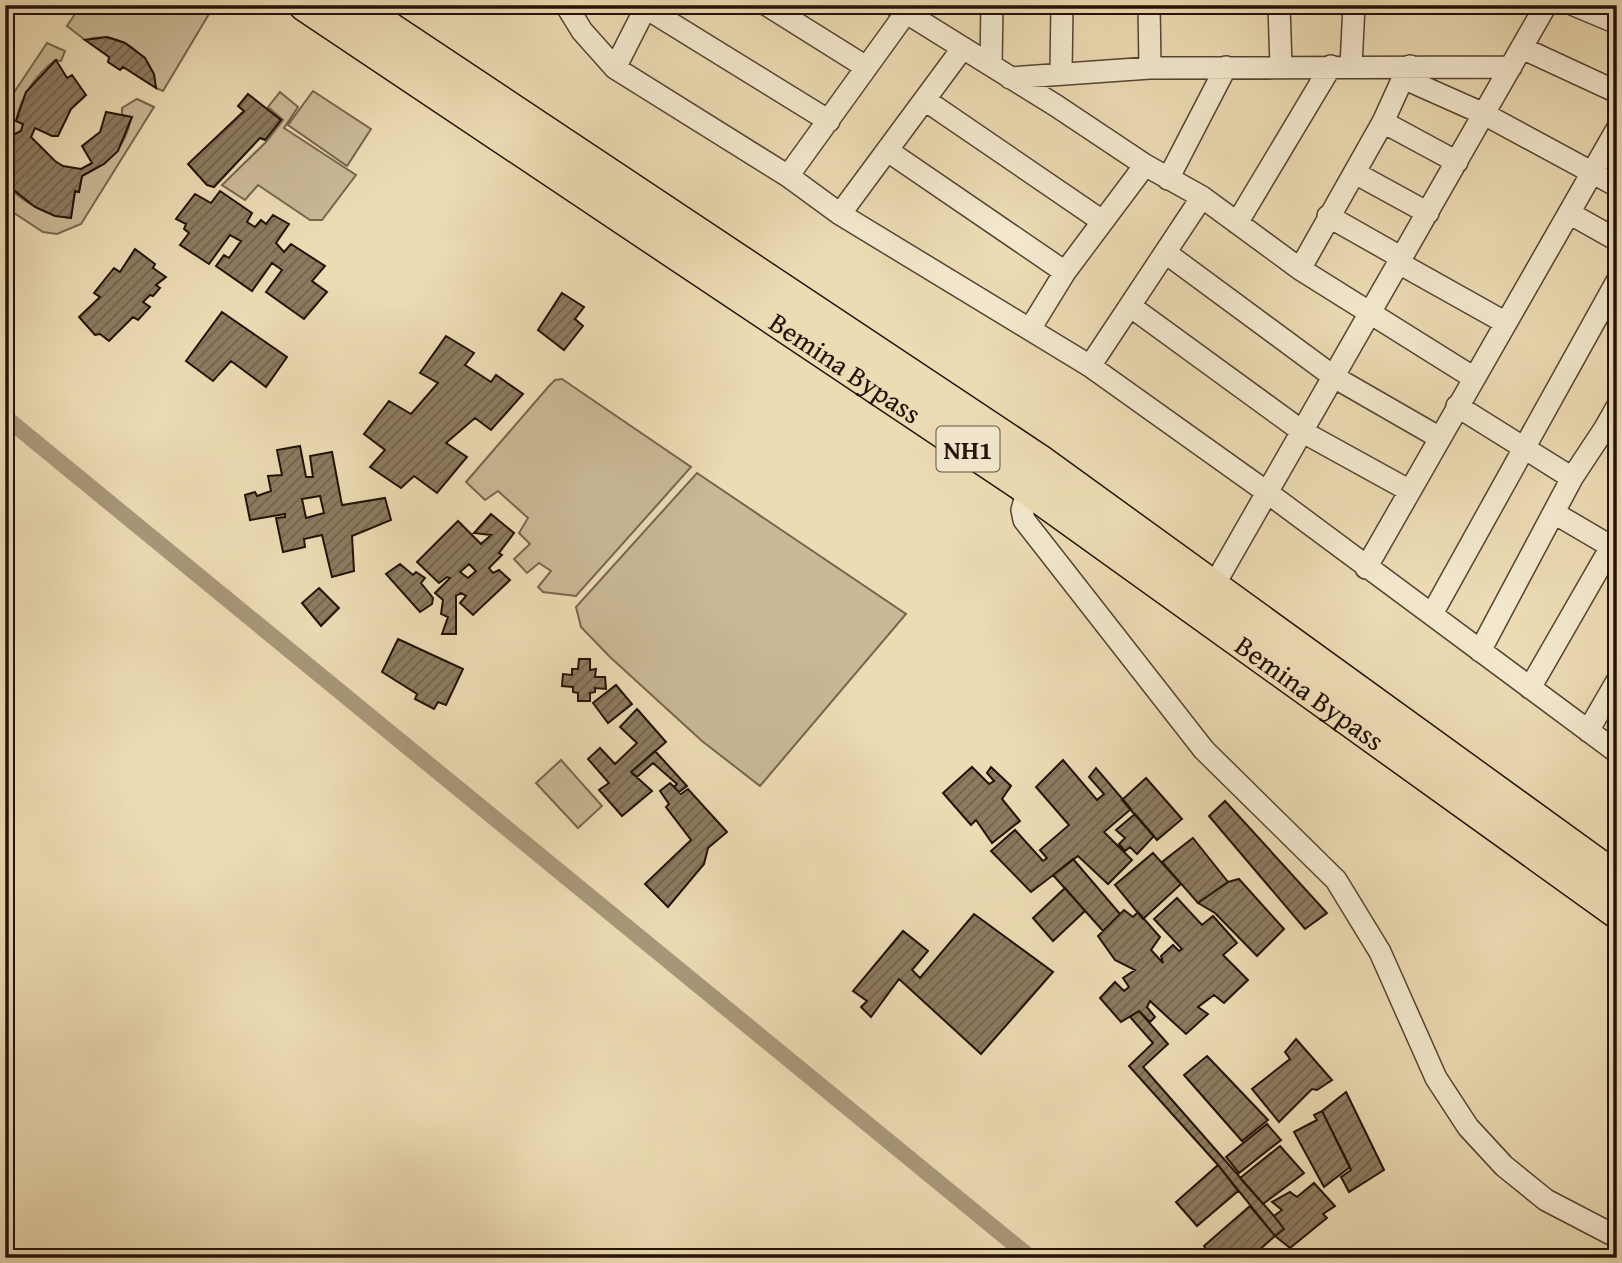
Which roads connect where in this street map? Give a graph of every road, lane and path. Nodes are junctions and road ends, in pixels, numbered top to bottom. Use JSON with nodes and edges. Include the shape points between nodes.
{"nodes":[{"id":1,"x":305,"y":5,"type":"edge"},
{"id":2,"x":354,"y":5,"type":"edge"},
{"id":3,"x":566,"y":5,"type":"edge"},
{"id":4,"x":766,"y":5,"type":"edge"},
{"id":5,"x":992,"y":5,"type":"edge"},
{"id":6,"x":1062,"y":5,"type":"edge"},
{"id":7,"x":1149,"y":5,"type":"edge"},
{"id":8,"x":1279,"y":5,"type":"edge"},
{"id":9,"x":1354,"y":5,"type":"edge"},
{"id":10,"x":1546,"y":5,"type":"edge"},
{"id":11,"x":1574,"y":5,"type":"edge"},
{"id":12,"x":647,"y":6,"type":"edge"},
{"id":13,"x":899,"y":9,"type":"edge"},
{"id":14,"x":1617,"y":23,"type":"edge"},
{"id":15,"x":1521,"y":48,"type":"junction"},
{"id":16,"x":962,"y":49,"type":"junction"},
{"id":17,"x":991,"y":65,"type":"junction"},
{"id":18,"x":1281,"y":66,"type":"junction"},
{"id":19,"x":1341,"y":66,"type":"junction"},
{"id":20,"x":866,"y":67,"type":"junction"},
{"id":21,"x":1226,"y":67,"type":"junction"},
{"id":22,"x":1511,"y":67,"type":"junction"},
{"id":23,"x":615,"y":68,"type":"junction"},
{"id":24,"x":1150,"y":68,"type":"junction"},
{"id":25,"x":1061,"y":72,"type":"junction"},
{"id":26,"x":1406,"y":72,"type":"junction"},
{"id":27,"x":1010,"y":78,"type":"junction"},
{"id":28,"x":1617,"y":92,"type":"edge"},
{"id":29,"x":925,"y":100,"type":"junction"},
{"id":30,"x":1484,"y":114,"type":"junction"},
{"id":31,"x":829,"y":121,"type":"junction"},
{"id":32,"x":1383,"y":122,"type":"junction"},
{"id":33,"x":1617,"y":129,"type":"edge"},
{"id":34,"x":888,"y":151,"type":"junction"},
{"id":35,"x":1457,"y":162,"type":"junction"},
{"id":36,"x":1145,"y":165,"type":"junction"},
{"id":37,"x":1592,"y":172,"type":"junction"},
{"id":38,"x":1355,"y":173,"type":"junction"},
{"id":39,"x":788,"y":176,"type":"junction"},
{"id":40,"x":1168,"y":178,"type":"junction"},
{"id":41,"x":1617,"y":186,"type":"edge"},
{"id":42,"x":1202,"y":197,"type":"junction"},
{"id":43,"x":1428,"y":213,"type":"junction"},
{"id":44,"x":1569,"y":213,"type":"junction"},
{"id":45,"x":840,"y":214,"type":"junction"},
{"id":46,"x":1328,"y":216,"type":"junction"},
{"id":47,"x":1102,"y":221,"type":"junction"},
{"id":48,"x":1237,"y":223,"type":"junction"},
{"id":49,"x":1617,"y":240,"type":"edge"},
{"id":50,"x":1166,"y":253,"type":"junction"},
{"id":51,"x":1400,"y":260,"type":"junction"},
{"id":52,"x":1300,"y":269,"type":"junction"},
{"id":53,"x":1065,"y":272,"type":"junction"},
{"id":54,"x":1617,"y":281,"type":"edge"},
{"id":55,"x":1130,"y":306,"type":"junction"},
{"id":56,"x":1370,"y":314,"type":"junction"},
{"id":57,"x":1506,"y":323,"type":"junction"},
{"id":58,"x":1030,"y":329,"type":"junction"},
{"id":59,"x":1090,"y":366,"type":"junction"},
{"id":60,"x":1334,"y":377,"type":"junction"},
{"id":61,"x":1474,"y":378,"type":"junction"},
{"id":62,"x":1457,"y":406,"type":"junction"},
{"id":63,"x":1617,"y":407,"type":"edge"},
{"id":64,"x":1611,"y":431,"type":"edge"},
{"id":65,"x":1303,"y":432,"type":"junction"},
{"id":66,"x":1440,"y":438,"type":"junction"},
{"id":67,"x":1522,"y":445,"type":"junction"},
{"id":68,"x":1572,"y":478,"type":"junction"},
{"id":69,"x":1028,"y":489,"type":"junction"},
{"id":70,"x":1410,"y":491,"type":"junction"},
{"id":71,"x":1268,"y":493,"type":"junction"},
{"id":72,"x":1554,"y":513,"type":"junction"},
{"id":73,"x":1614,"y":549,"type":"edge"},
{"id":74,"x":1366,"y":568,"type":"junction"},
{"id":75,"x":1213,"y":587,"type":"junction"},
{"id":76,"x":1432,"y":614,"type":"junction"},
{"id":77,"x":1480,"y":652,"type":"junction"},
{"id":78,"x":1617,"y":681,"type":"edge"},
{"id":79,"x":1530,"y":688,"type":"junction"},
{"id":80,"x":1588,"y":732,"type":"junction"},
{"id":81,"x":1617,"y":752,"type":"edge"},
{"id":82,"x":1617,"y":879,"type":"edge"},
{"id":83,"x":1617,"y":912,"type":"edge"},
{"id":84,"x":1617,"y":1237,"type":"edge"}],
"edges":[{"from":1,"to":69,"type":"highway","name":"Bemina Bypass","number":"NH1"},
{"from":2,"to":75,"type":"highway","name":"Bemina Bypass","number":"NH1","via":[[1038,460]]},
{"from":3,"to":23,"type":"street"},
{"from":4,"to":20,"type":"street"},
{"from":5,"to":17,"type":"street"},
{"from":6,"to":25,"type":"street"},
{"from":7,"to":24,"type":"street"},
{"from":8,"to":18,"type":"street"},
{"from":9,"to":19,"type":"street"},
{"from":10,"to":15,"type":"street"},
{"from":11,"to":14,"type":"street"},
{"from":12,"to":23,"type":"street"},
{"from":12,"to":31,"type":"street"},
{"from":13,"to":16,"type":"street"},
{"from":13,"to":20,"type":"street"},
{"from":15,"to":22,"type":"street"},
{"from":15,"to":28,"type":"street"},
{"from":16,"to":17,"type":"street"},
{"from":16,"to":29,"type":"street"},
{"from":17,"to":27,"type":"street"},
{"from":18,"to":19,"type":"street"},
{"from":18,"to":21,"type":"street"},
{"from":19,"to":26,"type":"street"},
{"from":19,"to":48,"type":"street"},
{"from":20,"to":31,"type":"street"},
{"from":21,"to":24,"type":"street"},
{"from":21,"to":40,"type":"street"},
{"from":22,"to":26,"type":"street"},
{"from":22,"to":30,"type":"street"},
{"from":23,"to":39,"type":"street"},
{"from":24,"to":25,"type":"street"},
{"from":25,"to":27,"type":"street"},
{"from":26,"to":30,"type":"street"},
{"from":26,"to":32,"type":"street"},
{"from":27,"to":36,"type":"street"},
{"from":29,"to":34,"type":"street"},
{"from":29,"to":47,"type":"street"},
{"from":30,"to":35,"type":"street"},
{"from":30,"to":37,"type":"street"},
{"from":31,"to":39,"type":"street"},
{"from":32,"to":35,"type":"street"},
{"from":32,"to":38,"type":"street"},
{"from":33,"to":37,"type":"street"},
{"from":34,"to":45,"type":"street"},
{"from":34,"to":53,"type":"street"},
{"from":35,"to":43,"type":"street"},
{"from":36,"to":40,"type":"street"},
{"from":36,"to":47,"type":"street"},
{"from":37,"to":41,"type":"street"},
{"from":37,"to":44,"type":"street"},
{"from":38,"to":43,"type":"street"},
{"from":38,"to":46,"type":"street"},
{"from":39,"to":45,"type":"street"},
{"from":40,"to":42,"type":"street"},
{"from":42,"to":48,"type":"street"},
{"from":42,"to":50,"type":"street"},
{"from":43,"to":51,"type":"street"},
{"from":44,"to":49,"type":"street"},
{"from":44,"to":57,"type":"street"},
{"from":45,"to":58,"type":"street"},
{"from":46,"to":51,"type":"street"},
{"from":46,"to":52,"type":"street"},
{"from":47,"to":53,"type":"street"},
{"from":48,"to":52,"type":"street"},
{"from":50,"to":55,"type":"street"},
{"from":50,"to":60,"type":"street"},
{"from":51,"to":56,"type":"street"},
{"from":51,"to":57,"type":"street"},
{"from":52,"to":56,"type":"street"},
{"from":53,"to":58,"type":"street"},
{"from":54,"to":67,"type":"street"},
{"from":55,"to":59,"type":"street"},
{"from":55,"to":65,"type":"street"},
{"from":56,"to":60,"type":"street"},
{"from":56,"to":61,"type":"street"},
{"from":57,"to":61,"type":"street"},
{"from":58,"to":59,"type":"street"},
{"from":59,"to":71,"type":"street"},
{"from":60,"to":65,"type":"street"},
{"from":60,"to":66,"type":"street"},
{"from":61,"to":62,"type":"street"},
{"from":62,"to":66,"type":"street"},
{"from":62,"to":67,"type":"street"},
{"from":63,"to":64,"type":"street"},
{"from":64,"to":68,"type":"street"},
{"from":65,"to":70,"type":"street"},
{"from":65,"to":71,"type":"street"},
{"from":66,"to":70,"type":"street"},
{"from":67,"to":68,"type":"street"},
{"from":67,"to":76,"type":"street"},
{"from":68,"to":72,"type":"street"},
{"from":69,"to":83,"type":"highway","name":"Bemina Bypass","number":"NH1"},
{"from":69,"to":84,"type":"street","via":[[1024,520],[1204,750],[1336,880],[1380,952],[1436,1078],[1468,1127],[1504,1166],[1546,1200]]},
{"from":70,"to":74,"type":"street"},
{"from":71,"to":74,"type":"street"},
{"from":71,"to":75,"type":"street"},
{"from":72,"to":73,"type":"street"},
{"from":72,"to":77,"type":"street"},
{"from":73,"to":79,"type":"street"},
{"from":74,"to":76,"type":"street"},
{"from":75,"to":82,"type":"highway","name":"Bemina Bypass","number":"NH1"},
{"from":76,"to":77,"type":"street"},
{"from":77,"to":79,"type":"street"},
{"from":78,"to":80,"type":"street"},
{"from":79,"to":80,"type":"street"},
{"from":80,"to":81,"type":"street"}]}
